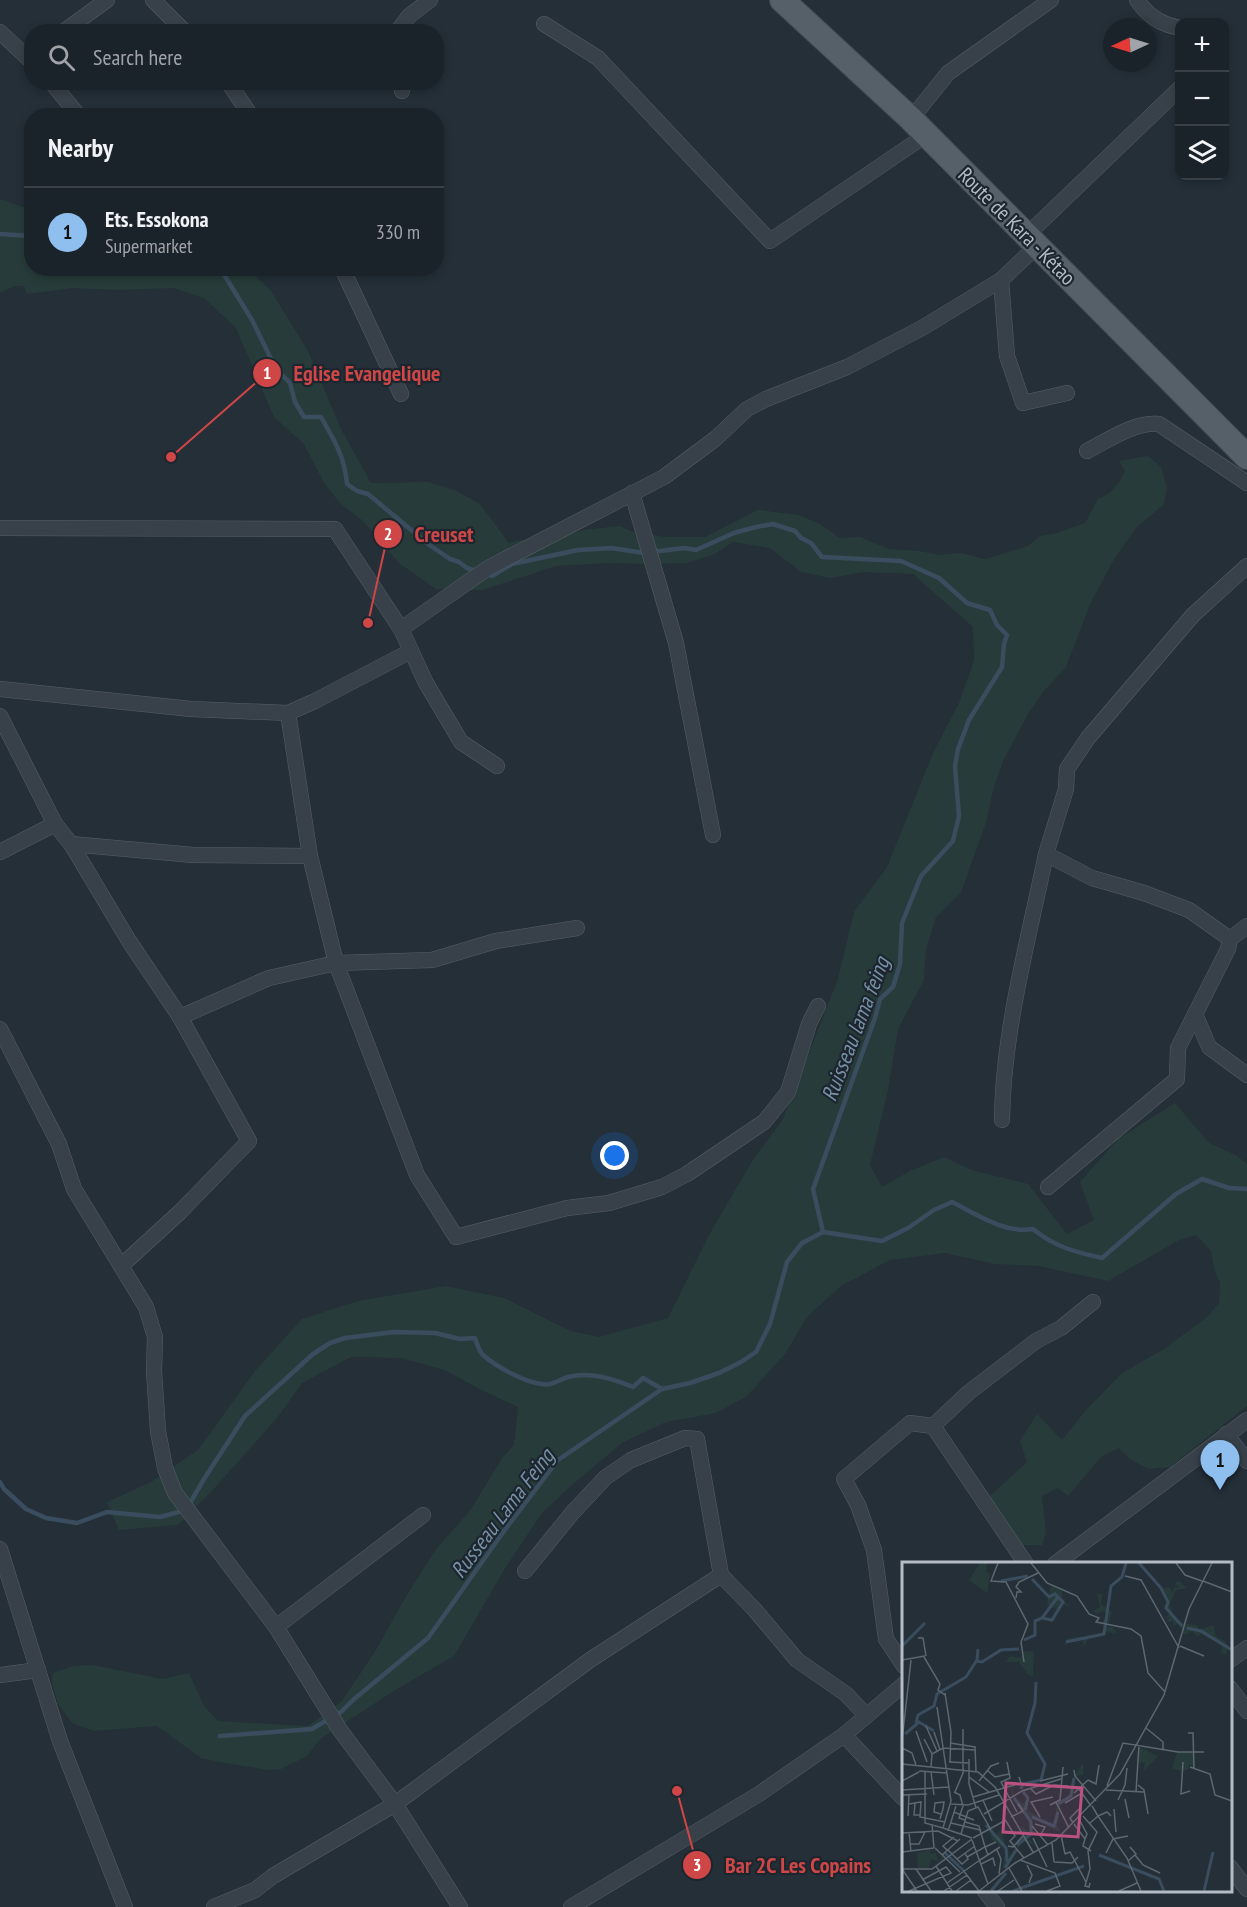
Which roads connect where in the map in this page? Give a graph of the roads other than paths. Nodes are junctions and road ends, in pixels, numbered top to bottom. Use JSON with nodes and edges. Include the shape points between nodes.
{"nodes":[{"id":1,"x":107,"y":0,"type":"edge"},
{"id":2,"x":153,"y":0,"type":"edge"},
{"id":3,"x":430,"y":0,"type":"edge"},
{"id":4,"x":1051,"y":0,"type":"edge"},
{"id":5,"x":1137,"y":0,"type":"edge"},
{"id":6,"x":787,"y":2,"type":"edge"},
{"id":7,"x":74,"y":24,"type":"edge"},
{"id":8,"x":177,"y":24,"type":"edge"},
{"id":9,"x":403,"y":24,"type":"edge"},
{"id":10,"x":544,"y":24,"type":"dead end"},
{"id":11,"x":1175,"y":27,"type":"edge"},
{"id":12,"x":0,"y":32,"type":"edge"},
{"id":13,"x":24,"y":53,"type":"edge"},
{"id":14,"x":58,"y":90,"type":"edge"},
{"id":15,"x":233,"y":90,"type":"edge"},
{"id":16,"x":1175,"y":92,"type":"edge"},
{"id":17,"x":72,"y":108,"type":"edge"},
{"id":18,"x":246,"y":108,"type":"edge"},
{"id":19,"x":918,"y":127,"type":"junction"},
{"id":20,"x":1033,"y":240,"type":"junction"},
{"id":21,"x":346,"y":276,"type":"edge"},
{"id":22,"x":1001,"y":280,"type":"junction"},
{"id":23,"x":1067,"y":393,"type":"dead end"},
{"id":24,"x":401,"y":394,"type":"dead end"},
{"id":25,"x":1242,"y":444,"type":"edge"},
{"id":26,"x":1087,"y":451,"type":"dead end"},
{"id":27,"x":1247,"y":483,"type":"edge"},
{"id":28,"x":632,"y":493,"type":"junction"},
{"id":29,"x":0,"y":528,"type":"edge"},
{"id":30,"x":1247,"y":567,"type":"edge"},
{"id":31,"x":400,"y":628,"type":"junction"},
{"id":32,"x":411,"y":651,"type":"junction"},
{"id":33,"x":0,"y":689,"type":"edge"},
{"id":34,"x":288,"y":713,"type":"junction"},
{"id":35,"x":0,"y":716,"type":"edge"},
{"id":36,"x":497,"y":766,"type":"dead end"},
{"id":37,"x":55,"y":824,"type":"junction"},
{"id":38,"x":713,"y":835,"type":"dead end"},
{"id":39,"x":71,"y":844,"type":"junction"},
{"id":40,"x":0,"y":852,"type":"edge"},
{"id":41,"x":1046,"y":854,"type":"junction"},
{"id":42,"x":310,"y":856,"type":"junction"},
{"id":43,"x":1247,"y":926,"type":"edge"},
{"id":44,"x":577,"y":928,"type":"dead end"},
{"id":45,"x":1230,"y":939,"type":"junction"},
{"id":46,"x":336,"y":963,"type":"junction"},
{"id":47,"x":818,"y":1006,"type":"dead end"},
{"id":48,"x":1195,"y":1014,"type":"junction"},
{"id":49,"x":180,"y":1017,"type":"junction"},
{"id":50,"x":0,"y":1029,"type":"edge"},
{"id":51,"x":5,"y":1050,"type":"edge"},
{"id":52,"x":1247,"y":1074,"type":"edge"},
{"id":53,"x":1002,"y":1120,"type":"dead end"},
{"id":54,"x":1048,"y":1186,"type":"dead end"},
{"id":55,"x":121,"y":1266,"type":"junction"},
{"id":56,"x":1093,"y":1302,"type":"dead end"},
{"id":57,"x":1247,"y":1420,"type":"edge"},
{"id":58,"x":933,"y":1426,"type":"junction"},
{"id":59,"x":1226,"y":1434,"type":"junction"},
{"id":60,"x":1247,"y":1461,"type":"edge"},
{"id":61,"x":423,"y":1515,"type":"dead end"},
{"id":62,"x":0,"y":1549,"type":"edge"},
{"id":63,"x":1025,"y":1562,"type":"edge"},
{"id":64,"x":1056,"y":1562,"type":"edge"},
{"id":65,"x":525,"y":1571,"type":"dead end"},
{"id":66,"x":721,"y":1575,"type":"junction"},
{"id":67,"x":276,"y":1627,"type":"junction"},
{"id":68,"x":1247,"y":1648,"type":"edge"},
{"id":69,"x":1232,"y":1659,"type":"edge"},
{"id":70,"x":902,"y":1664,"type":"edge"},
{"id":71,"x":38,"y":1670,"type":"junction"},
{"id":72,"x":0,"y":1675,"type":"edge"},
{"id":73,"x":902,"y":1685,"type":"edge"},
{"id":74,"x":1232,"y":1692,"type":"edge"},
{"id":75,"x":1247,"y":1711,"type":"edge"},
{"id":76,"x":866,"y":1715,"type":"junction"},
{"id":77,"x":844,"y":1735,"type":"junction"},
{"id":78,"x":902,"y":1798,"type":"edge"},
{"id":79,"x":395,"y":1804,"type":"junction"},
{"id":80,"x":1232,"y":1870,"type":"edge"},
{"id":81,"x":1247,"y":1889,"type":"edge"},
{"id":82,"x":986,"y":1892,"type":"edge"},
{"id":83,"x":125,"y":1907,"type":"edge"},
{"id":84,"x":214,"y":1907,"type":"edge"},
{"id":85,"x":460,"y":1907,"type":"edge"},
{"id":86,"x":571,"y":1907,"type":"edge"},
{"id":87,"x":997,"y":1907,"type":"edge"}],
"edges":[{"from":1,"to":7,"type":"street"},
{"from":2,"to":8,"type":"street"},
{"from":3,"to":9,"type":"street"},
{"from":4,"to":19,"type":"street","via":[[948,73]]},
{"from":5,"to":11,"type":"street","via":[[1161,24]]},
{"from":6,"to":19,"type":"main road","name":"Route de Kara - Kétao"},
{"from":10,"to":19,"type":"street","via":[[598,58],[770,241]]},
{"from":12,"to":13,"type":"street"},
{"from":14,"to":17,"type":"street"},
{"from":15,"to":18,"type":"street"},
{"from":16,"to":20,"type":"street"},
{"from":19,"to":20,"type":"main road","name":"Route de Kara - Kétao"},
{"from":20,"to":22,"type":"street"},
{"from":20,"to":25,"type":"main road","name":"Route de Kara - Kétao"},
{"from":21,"to":24,"type":"street"},
{"from":22,"to":23,"type":"street","via":[[1007,356],[1023,402]]},
{"from":22,"to":28,"type":"street","via":[[847,367],[752,407],[664,477]]},
{"from":26,"to":27,"type":"street","via":[[1146,423],[1159,424]]},
{"from":28,"to":31,"type":"street","via":[[482,572]]},
{"from":28,"to":38,"type":"street","via":[[676,643]]},
{"from":29,"to":31,"type":"street","via":[[335,529]]},
{"from":30,"to":41,"type":"street","via":[[1193,615],[1088,738],[1067,768],[1066,789]]},
{"from":31,"to":32,"type":"street"},
{"from":32,"to":34,"type":"street"},
{"from":32,"to":36,"type":"street","via":[[461,742]]},
{"from":33,"to":34,"type":"street","via":[[190,709]]},
{"from":34,"to":42,"type":"street"},
{"from":35,"to":37,"type":"street"},
{"from":37,"to":39,"type":"street"},
{"from":37,"to":40,"type":"street"},
{"from":39,"to":42,"type":"street","via":[[193,855]]},
{"from":39,"to":49,"type":"street"},
{"from":41,"to":45,"type":"street","via":[[1092,878],[1189,910]]},
{"from":41,"to":53,"type":"street","via":[[1008,1040]]},
{"from":42,"to":46,"type":"street"},
{"from":43,"to":45,"type":"street"},
{"from":44,"to":46,"type":"street","via":[[496,941],[432,960]]},
{"from":45,"to":48,"type":"street"},
{"from":46,"to":47,"type":"street","via":[[417,1175],[456,1237],[567,1208],[609,1203],[662,1187],[687,1174],[764,1122],[788,1092]]},
{"from":46,"to":49,"type":"street","via":[[269,978]]},
{"from":48,"to":52,"type":"street","via":[[1209,1047]]},
{"from":48,"to":54,"type":"street","via":[[1178,1048],[1177,1079]]},
{"from":49,"to":55,"type":"street","via":[[249,1141]]},
{"from":50,"to":51,"type":"street"},
{"from":51,"to":55,"type":"street","via":[[59,1144],[74,1189]]},
{"from":55,"to":67,"type":"street","via":[[146,1306],[155,1337],[158,1431],[165,1468],[175,1493]]},
{"from":56,"to":58,"type":"street","via":[[968,1393]]},
{"from":57,"to":59,"type":"street"},
{"from":58,"to":63,"type":"street"},
{"from":58,"to":70,"type":"street","via":[[910,1423],[844,1479],[874,1550],[885,1639]]},
{"from":59,"to":60,"type":"street"},
{"from":59,"to":64,"type":"street"},
{"from":61,"to":67,"type":"street"},
{"from":62,"to":71,"type":"street"},
{"from":65,"to":66,"type":"street","via":[[606,1478],[631,1460],[685,1438],[697,1439]]},
{"from":66,"to":76,"type":"street","via":[[797,1660],[846,1694]]},
{"from":66,"to":79,"type":"street","via":[[590,1659]]},
{"from":67,"to":79,"type":"street","via":[[340,1730]]},
{"from":68,"to":69,"type":"street"},
{"from":71,"to":72,"type":"street"},
{"from":71,"to":83,"type":"street","via":[[60,1741]]},
{"from":73,"to":76,"type":"street"},
{"from":74,"to":75,"type":"street"},
{"from":76,"to":77,"type":"street"},
{"from":77,"to":78,"type":"street"},
{"from":77,"to":86,"type":"street","via":[[759,1794]]},
{"from":79,"to":84,"type":"street","via":[[255,1890]]},
{"from":79,"to":85,"type":"street"},
{"from":80,"to":81,"type":"street"},
{"from":82,"to":87,"type":"street"}]}
